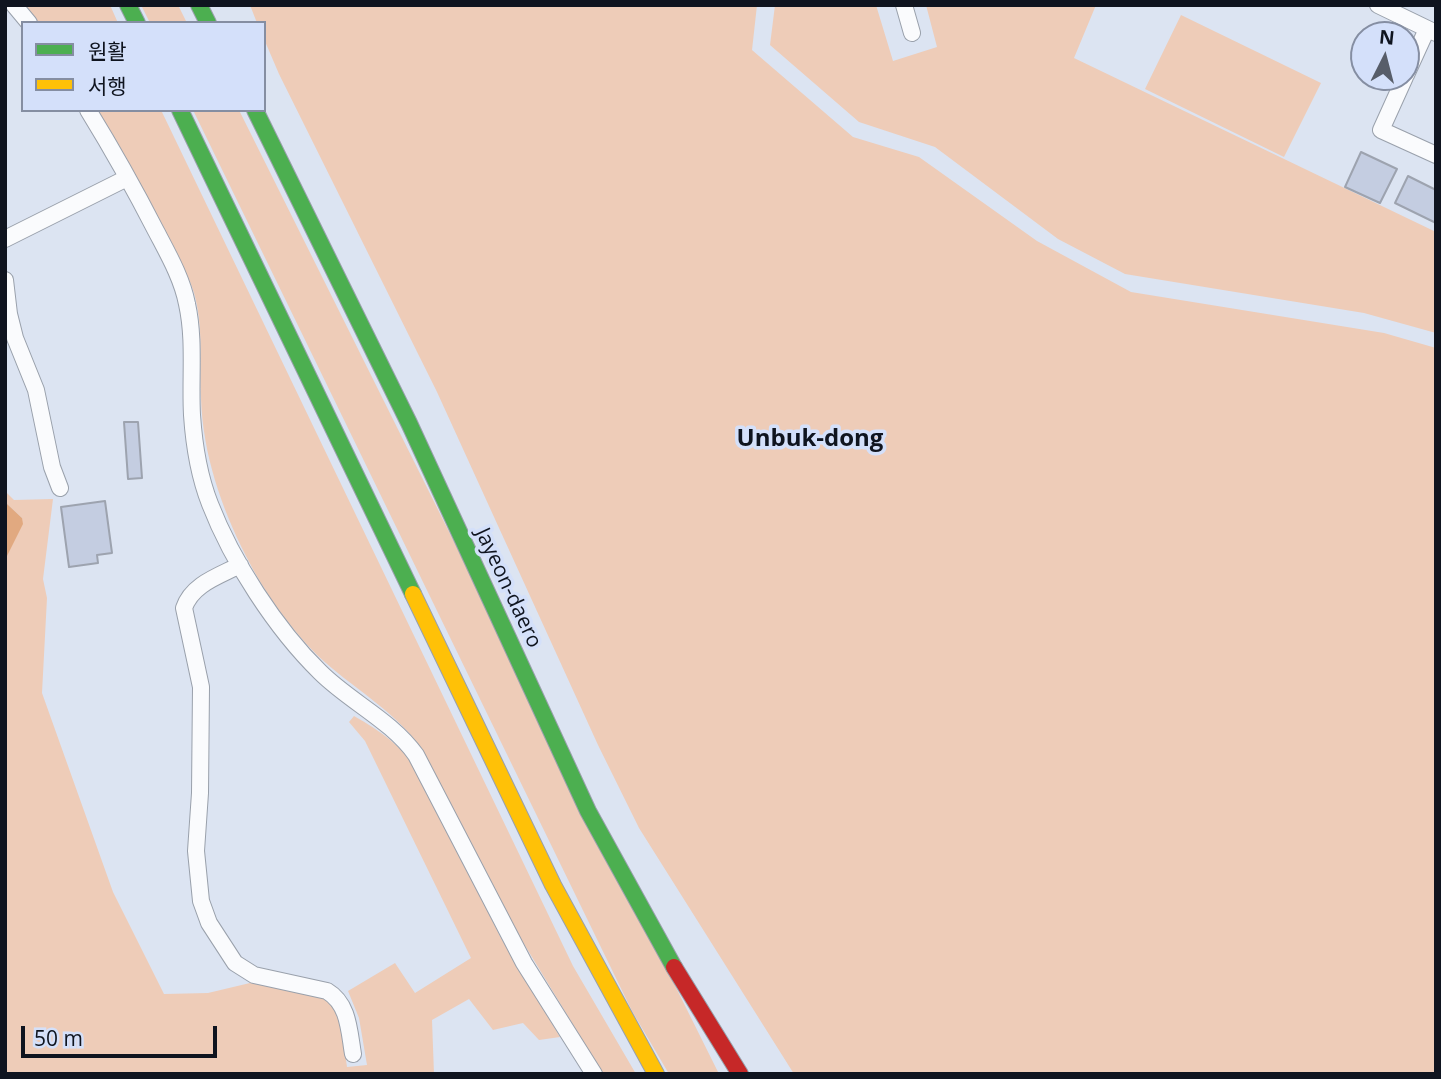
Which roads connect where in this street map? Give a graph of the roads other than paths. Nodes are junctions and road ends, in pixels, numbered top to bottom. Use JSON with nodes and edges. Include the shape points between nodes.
{"nodes":[{"id":1,"x":14,"y":5,"type":"edge"},
{"id":2,"x":128,"y":5,"type":"edge"},
{"id":3,"x":199,"y":5,"type":"edge"},
{"id":4,"x":904,"y":5,"type":"edge"},
{"id":5,"x":1378,"y":5,"type":"edge"},
{"id":6,"x":27,"y":21,"type":"edge"},
{"id":7,"x":136,"y":21,"type":"edge"},
{"id":8,"x":207,"y":21,"type":"edge"},
{"id":9,"x":1431,"y":31,"type":"edge"},
{"id":10,"x":912,"y":33,"type":"dead end"},
{"id":11,"x":1420,"y":51,"type":"edge"},
{"id":12,"x":1399,"y":91,"type":"edge"},
{"id":13,"x":89,"y":112,"type":"edge"},
{"id":14,"x":181,"y":112,"type":"edge"},
{"id":15,"x":256,"y":112,"type":"edge"},
{"id":16,"x":1436,"y":155,"type":"edge"},
{"id":17,"x":127,"y":178,"type":"junction"},
{"id":18,"x":5,"y":239,"type":"edge"},
{"id":19,"x":5,"y":280,"type":"edge"},
{"id":20,"x":60,"y":488,"type":"dead end"},
{"id":21,"x":240,"y":565,"type":"junction"},
{"id":22,"x":353,"y":1054,"type":"dead end"},
{"id":23,"x":594,"y":1074,"type":"edge"},
{"id":24,"x":656,"y":1074,"type":"edge"},
{"id":25,"x":740,"y":1074,"type":"edge"}],
"edges":[{"from":1,"to":6,"type":"lane"},
{"from":2,"to":7,"type":"main road"},
{"from":3,"to":8,"type":"main road"},
{"from":4,"to":10,"type":"lane"},
{"from":5,"to":9,"type":"lane"},
{"from":9,"to":11,"type":"lane"},
{"from":12,"to":16,"type":"lane","via":[[1381,130]]},
{"from":13,"to":17,"type":"lane"},
{"from":14,"to":24,"type":"main road","via":[[553,885]]},
{"from":15,"to":25,"type":"main road","name":"Jayeon-daero","via":[[409,423],[588,811],[663,950]]},
{"from":17,"to":18,"type":"lane"},
{"from":17,"to":21,"type":"lane","via":[[182,284],[190,326],[197,457],[210,504]]},
{"from":19,"to":20,"type":"lane","via":[[15,338],[36,390]]},
{"from":21,"to":22,"type":"lane","via":[[195,589],[184,608],[201,687],[196,851],[201,901],[209,923],[235,963],[254,975],[337,997],[347,1019]]},
{"from":21,"to":23,"type":"lane","via":[[260,600],[320,672],[404,738],[416,755],[524,963]]}]}
